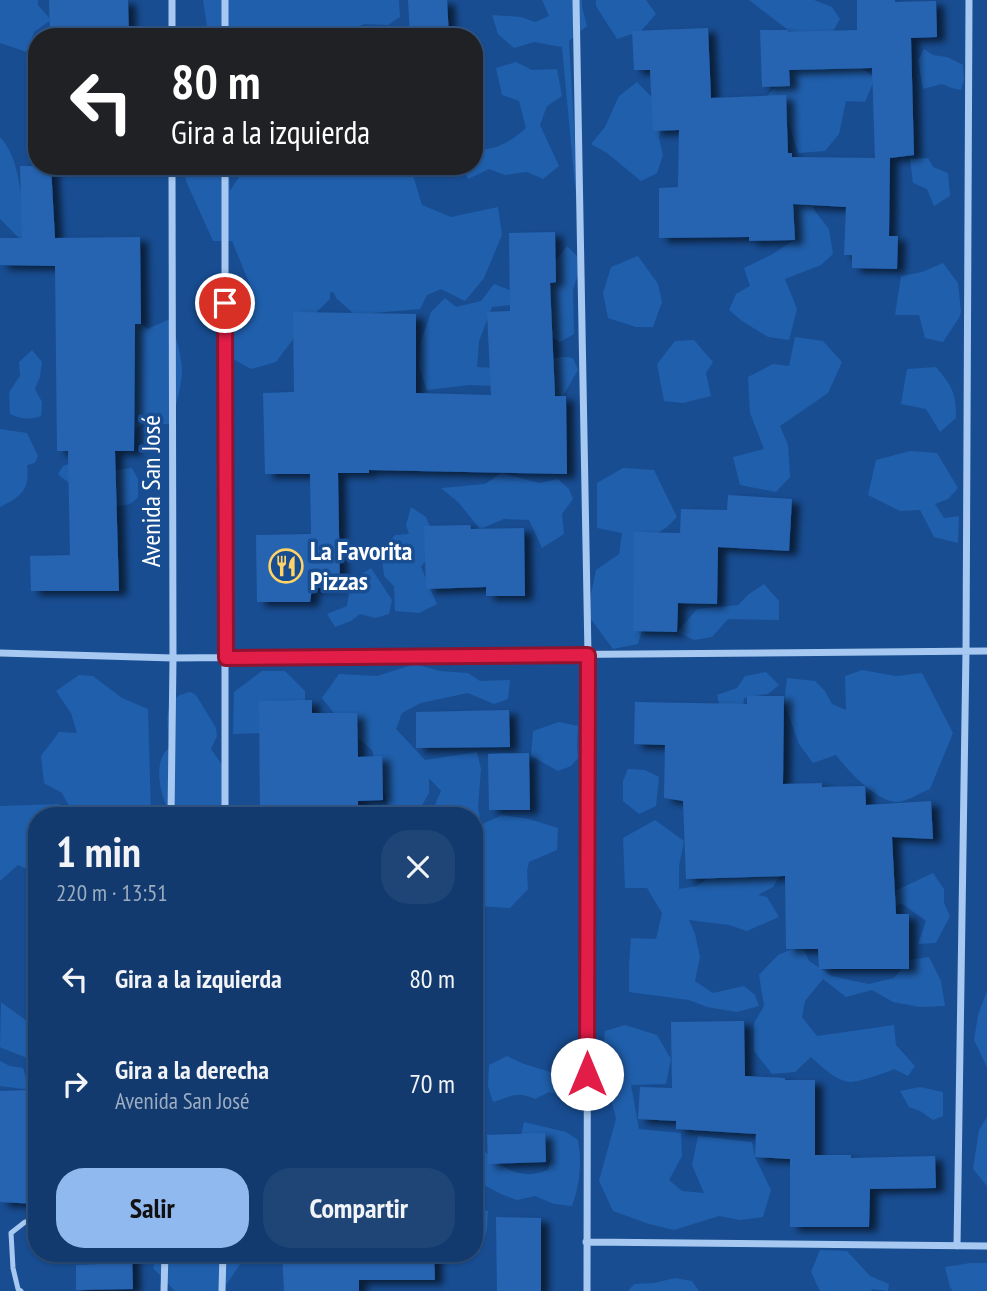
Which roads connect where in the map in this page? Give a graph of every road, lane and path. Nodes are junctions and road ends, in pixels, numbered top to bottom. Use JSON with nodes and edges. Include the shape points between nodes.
{"nodes":[{"id":1,"x":172,"y":0,"type":"edge"},
{"id":2,"x":225,"y":0,"type":"edge"},
{"id":3,"x":576,"y":0,"type":"edge"},
{"id":4,"x":969,"y":0,"type":"edge"},
{"id":5,"x":172,"y":28,"type":"edge"},
{"id":6,"x":225,"y":28,"type":"edge"},
{"id":7,"x":172,"y":175,"type":"edge"},
{"id":8,"x":225,"y":175,"type":"edge"},
{"id":9,"x":966,"y":651,"type":"junction"},
{"id":10,"x":987,"y":651,"type":"edge"},
{"id":11,"x":0,"y":653,"type":"edge"},
{"id":12,"x":588,"y":655,"type":"junction"},
{"id":13,"x":173,"y":658,"type":"junction"},
{"id":14,"x":226,"y":658,"type":"junction"},
{"id":15,"x":171,"y":807,"type":"edge"},
{"id":16,"x":225,"y":807,"type":"edge"},
{"id":17,"x":28,"y":1221,"type":"edge"},
{"id":18,"x":586,"y":1242,"type":"junction"},
{"id":19,"x":957,"y":1246,"type":"junction"},
{"id":20,"x":987,"y":1246,"type":"edge"},
{"id":21,"x":165,"y":1262,"type":"edge"},
{"id":22,"x":223,"y":1262,"type":"edge"},
{"id":23,"x":21,"y":1291,"type":"edge"},
{"id":24,"x":164,"y":1291,"type":"edge"},
{"id":25,"x":222,"y":1291,"type":"edge"},
{"id":26,"x":587,"y":1291,"type":"edge"}],
"edges":[{"from":1,"to":5,"type":"street"},
{"from":2,"to":6,"type":"street"},
{"from":3,"to":12,"type":"street"},
{"from":4,"to":9,"type":"street"},
{"from":7,"to":13,"type":"street","name":"Avenida San José"},
{"from":8,"to":14,"type":"street"},
{"from":9,"to":10,"type":"street"},
{"from":9,"to":12,"type":"street"},
{"from":9,"to":19,"type":"street"},
{"from":11,"to":13,"type":"street"},
{"from":12,"to":14,"type":"street"},
{"from":12,"to":18,"type":"street"},
{"from":13,"to":14,"type":"street"},
{"from":13,"to":15,"type":"street","name":"Avenida San José"},
{"from":14,"to":16,"type":"street"},
{"from":17,"to":23,"type":"lane","via":[[11,1233],[13,1268]]},
{"from":18,"to":19,"type":"street"},
{"from":18,"to":26,"type":"street"},
{"from":19,"to":20,"type":"street"},
{"from":21,"to":24,"type":"street"},
{"from":22,"to":25,"type":"street"}]}
